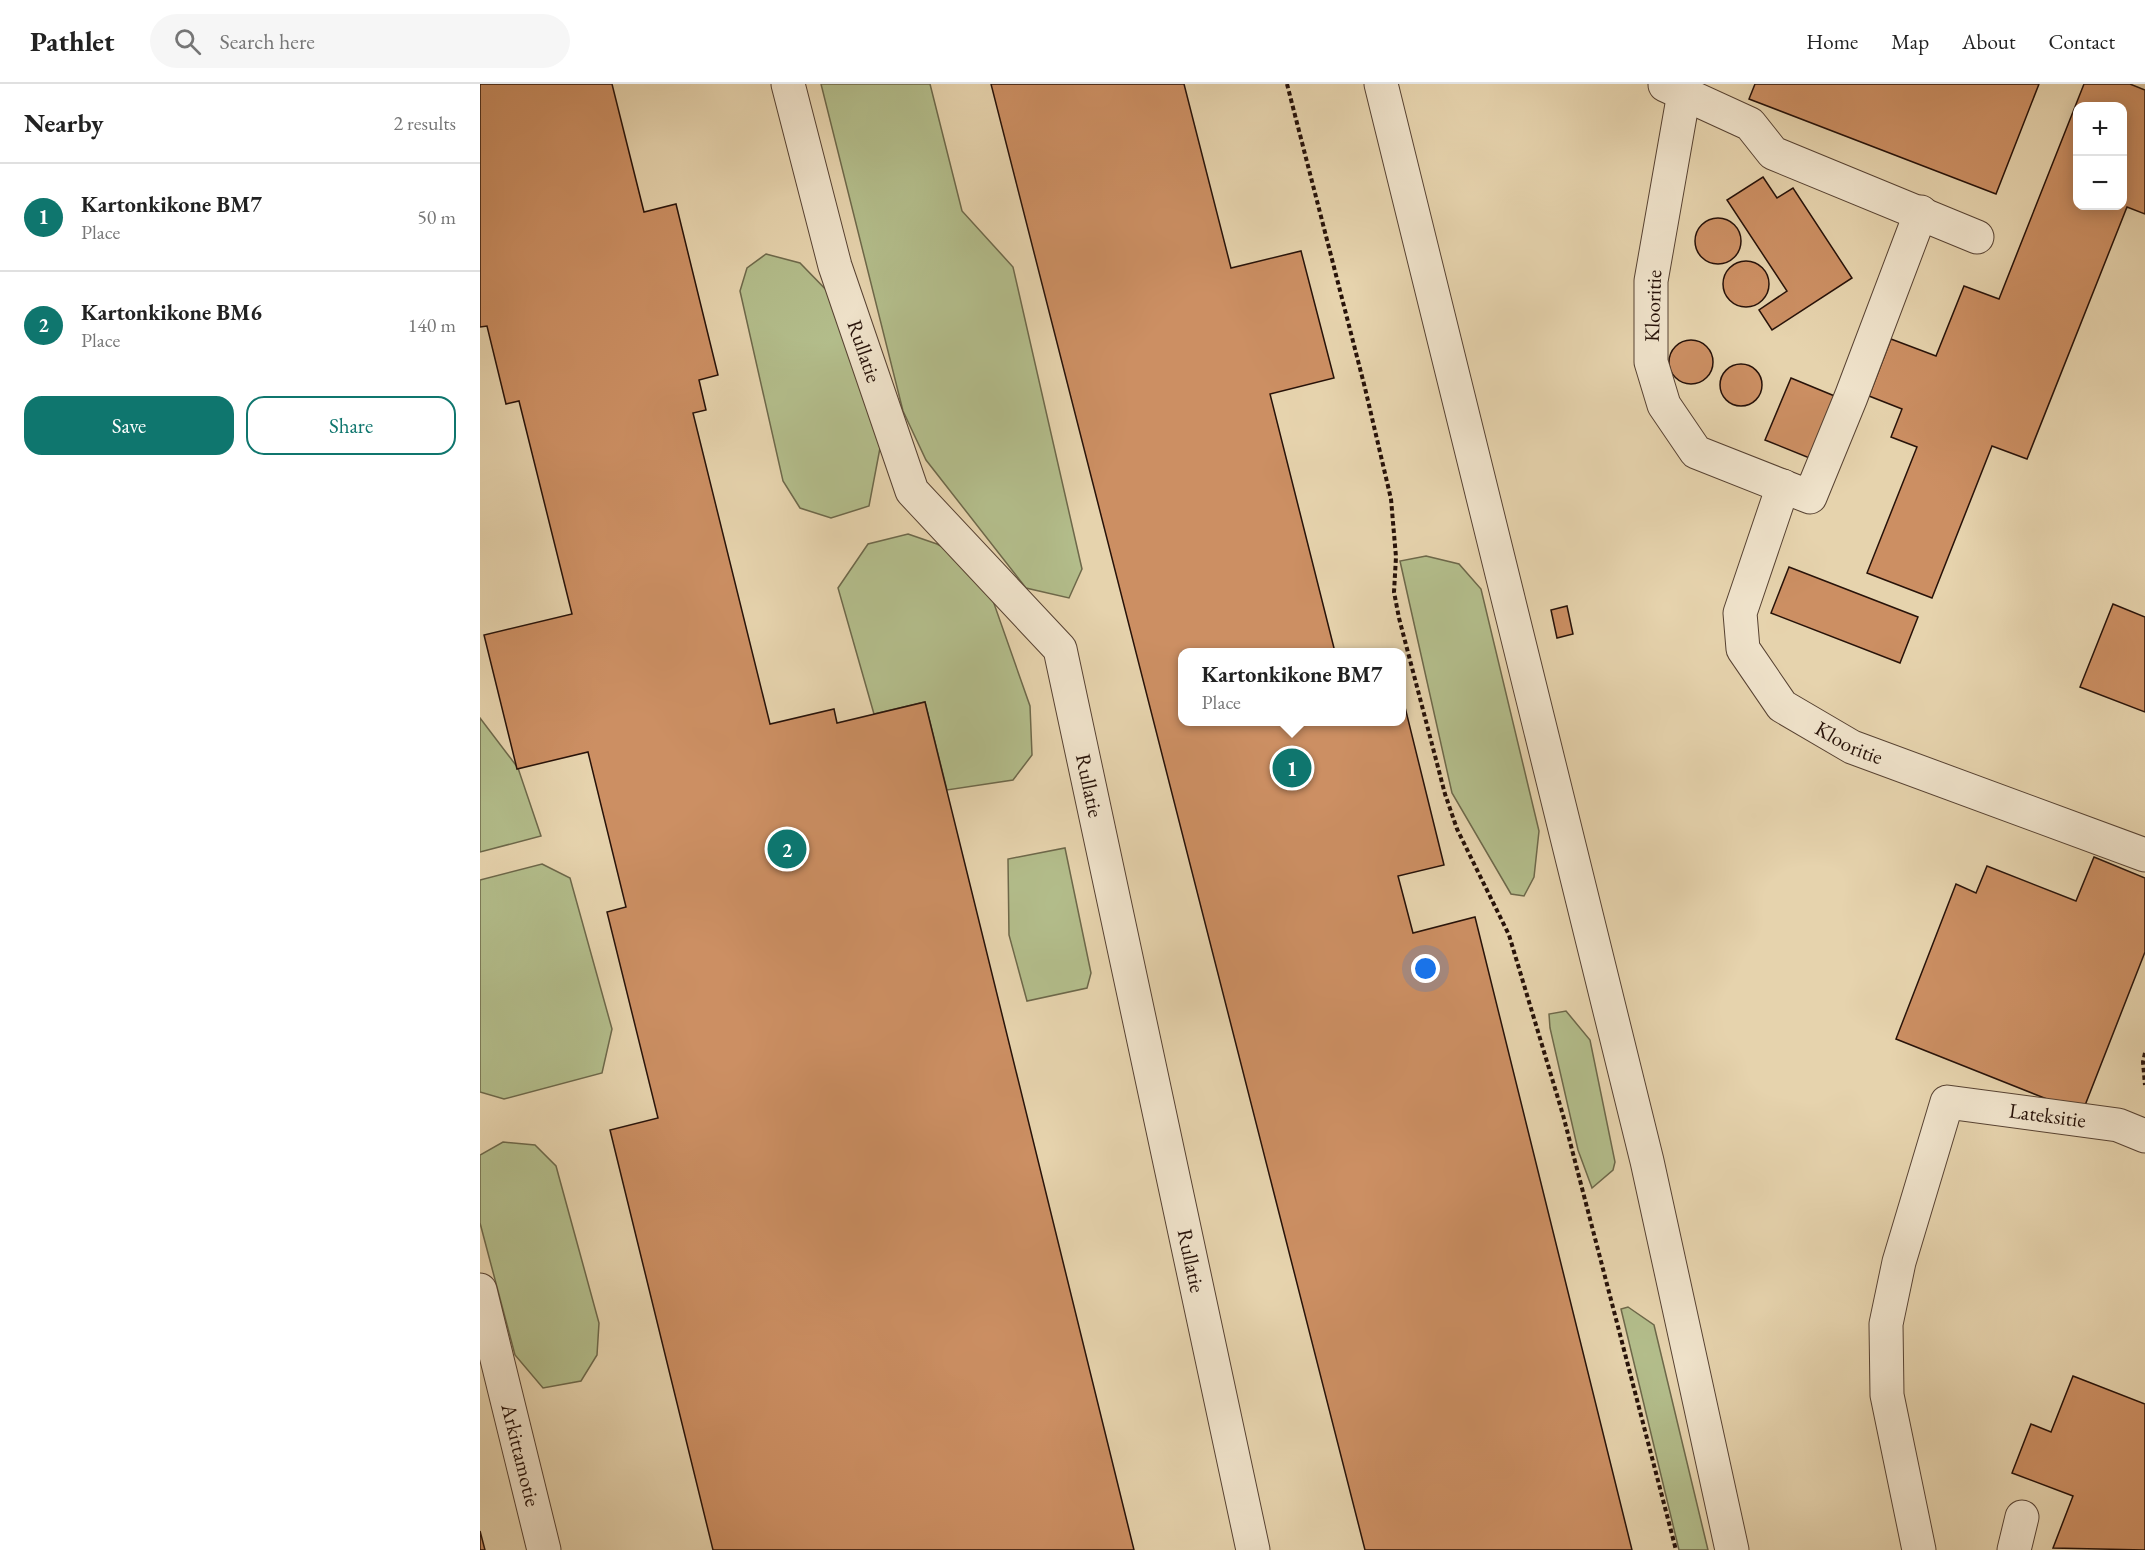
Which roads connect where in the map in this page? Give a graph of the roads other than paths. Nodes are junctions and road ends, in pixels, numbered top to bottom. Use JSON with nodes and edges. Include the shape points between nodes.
{"nodes":[{"id":1,"x":788,"y":84,"type":"edge"},
{"id":2,"x":1381,"y":84,"type":"edge"},
{"id":3,"x":1674,"y":88,"type":"edge"},
{"id":4,"x":1921,"y":212,"type":"junction"},
{"id":5,"x":1977,"y":237,"type":"dead end"},
{"id":6,"x":1783,"y":486,"type":"junction"},
{"id":7,"x":2145,"y":855,"type":"edge"},
{"id":8,"x":2145,"y":1136,"type":"edge"},
{"id":9,"x":480,"y":1290,"type":"edge"},
{"id":10,"x":2022,"y":1517,"type":"dead end"},
{"id":11,"x":544,"y":1550,"type":"edge"},
{"id":12,"x":1253,"y":1550,"type":"edge"},
{"id":13,"x":1732,"y":1550,"type":"edge"},
{"id":14,"x":1919,"y":1550,"type":"edge"},
{"id":15,"x":2014,"y":1550,"type":"edge"}],
"edges":[{"from":1,"to":12,"type":"lane","name":"Rullatie","via":[[835,267],[912,491],[1060,649]]},
{"from":2,"to":13,"type":"lane","via":[[1647,1161]]},
{"from":3,"to":4,"type":"lane","name":"Klooritie","via":[[1750,124],[1773,153]]},
{"from":3,"to":6,"type":"lane","name":"Klooritie","via":[[1652,281],[1651,362],[1664,405],[1696,452]]},
{"from":4,"to":5,"type":"lane","name":"Klooritie"},
{"from":4,"to":6,"type":"lane","name":"Klooritie","via":[[1810,496]]},
{"from":6,"to":7,"type":"lane","name":"Klooritie","via":[[1740,614],[1743,649],[1782,706],[1852,747]]},
{"from":8,"to":14,"type":"lane","name":"Lateksitie","via":[[2118,1125],[1947,1102],[1899,1262],[1886,1324],[1887,1395]]},
{"from":9,"to":11,"type":"lane","name":"Arkittamotie"},
{"from":10,"to":15,"type":"lane"}]}
